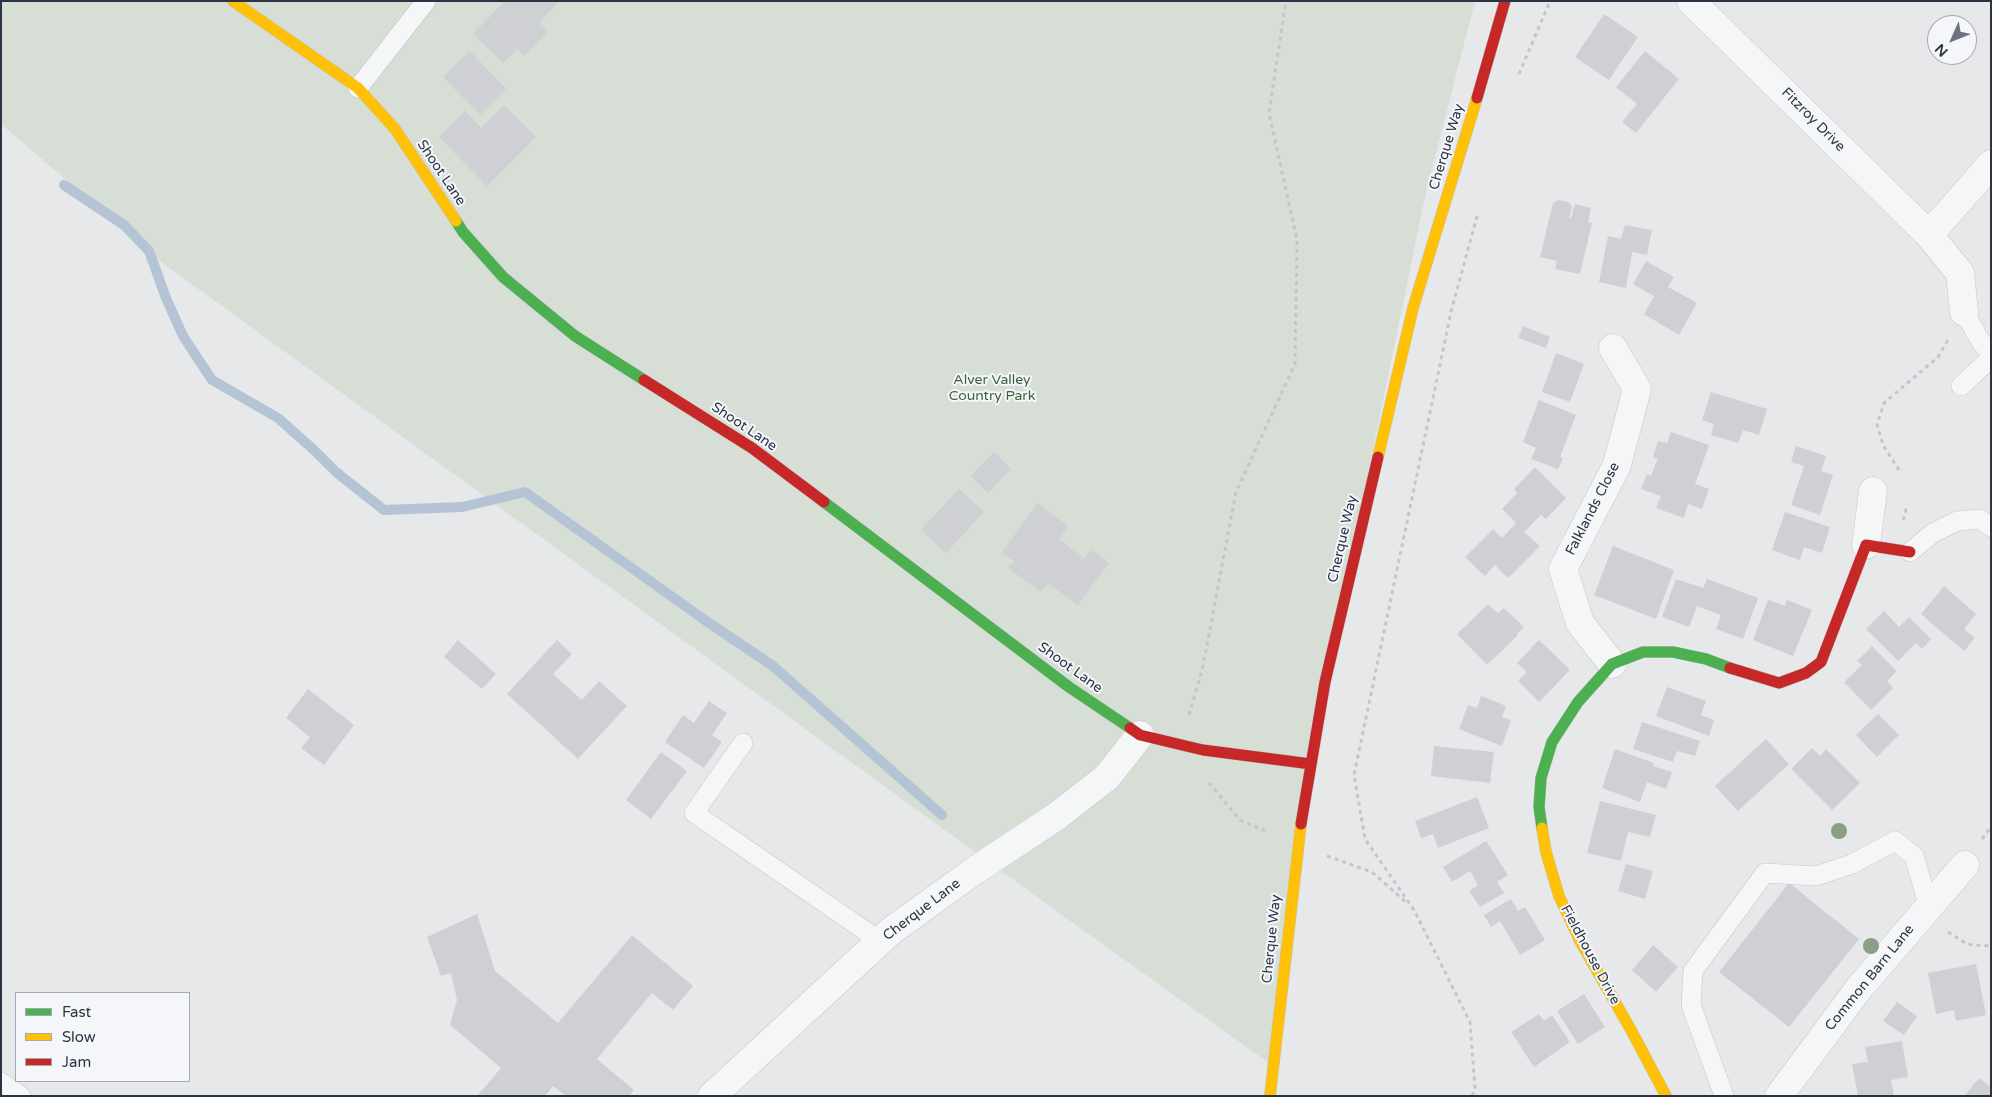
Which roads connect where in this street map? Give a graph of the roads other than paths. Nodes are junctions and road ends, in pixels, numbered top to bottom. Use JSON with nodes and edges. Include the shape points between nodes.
{"nodes":[{"id":1,"x":233,"y":1,"type":"edge"},
{"id":2,"x":426,"y":1,"type":"edge"},
{"id":3,"x":1505,"y":1,"type":"edge"},
{"id":4,"x":1696,"y":3,"type":"edge"},
{"id":5,"x":358,"y":88,"type":"junction"},
{"id":6,"x":1991,"y":164,"type":"edge"},
{"id":7,"x":1929,"y":235,"type":"junction"},
{"id":8,"x":1964,"y":312,"type":"joint"},
{"id":9,"x":1613,"y":348,"type":"dead end"},
{"id":10,"x":1991,"y":353,"type":"edge"},
{"id":11,"x":1991,"y":358,"type":"edge"},
{"id":12,"x":1961,"y":386,"type":"dead end"},
{"id":13,"x":1873,"y":492,"type":"dead end"},
{"id":14,"x":1991,"y":527,"type":"edge"},
{"id":15,"x":1877,"y":547,"type":"junction"},
{"id":16,"x":1910,"y":552,"type":"joint"},
{"id":17,"x":1612,"y":664,"type":"junction"},
{"id":18,"x":1140,"y":735,"type":"junction"},
{"id":19,"x":743,"y":743,"type":"dead end"},
{"id":20,"x":1311,"y":764,"type":"junction"},
{"id":21,"x":1965,"y":865,"type":"dead end"},
{"id":22,"x":1929,"y":907,"type":"junction"},
{"id":23,"x":880,"y":941,"type":"junction"},
{"id":24,"x":1273,"y":1066,"type":"junction"},
{"id":25,"x":1,"y":1082,"type":"edge"},
{"id":26,"x":21,"y":1096,"type":"edge"},
{"id":27,"x":712,"y":1096,"type":"edge"},
{"id":28,"x":1263,"y":1096,"type":"edge"},
{"id":29,"x":1270,"y":1096,"type":"edge"},
{"id":30,"x":1280,"y":1096,"type":"edge"},
{"id":31,"x":1666,"y":1096,"type":"edge"},
{"id":32,"x":1724,"y":1096,"type":"edge"},
{"id":33,"x":1780,"y":1096,"type":"edge"}],
"edges":[{"from":1,"to":5,"type":"street","name":"Shoot Lane"},
{"from":2,"to":5,"type":"lane"},
{"from":3,"to":20,"type":"street","name":"Cherque Way","via":[[1413,308],[1325,682]]},
{"from":4,"to":7,"type":"street","name":"Fitzroy Drive"},
{"from":5,"to":18,"type":"street","name":"Shoot Lane","via":[[394,130],[462,232],[503,277],[575,336],[752,448],[1069,687]]},
{"from":6,"to":7,"type":"street"},
{"from":7,"to":8,"type":"street","name":"Fitzroy Drive","via":[[1960,273]]},
{"from":8,"to":10,"type":"lane"},
{"from":9,"to":17,"type":"street","name":"Falklands Close","via":[[1637,389],[1617,465],[1563,569],[1580,623]]},
{"from":11,"to":12,"type":"lane"},
{"from":13,"to":15,"type":"street","name":"Fieldhouse Drive"},
{"from":14,"to":16,"type":"lane","via":[[1980,520],[1957,521],[1933,533]]},
{"from":15,"to":16,"type":"street"},
{"from":15,"to":17,"type":"street","name":"Fieldhouse Drive","via":[[1821,662],[1806,673],[1779,683],[1706,659],[1673,652],[1643,652]]},
{"from":17,"to":31,"type":"street","name":"Fieldhouse Drive","via":[[1578,702],[1552,742],[1541,778],[1539,807],[1546,852],[1559,896],[1580,941]]},
{"from":18,"to":20,"type":"street","name":"Shoot Lane","via":[[1202,750]]},
{"from":18,"to":23,"type":"street","name":"Cherque Lane","via":[[1107,777]]},
{"from":19,"to":23,"type":"lane","via":[[694,813]]},
{"from":20,"to":24,"type":"street","name":"Cherque Way","via":[[1297,845]]},
{"from":21,"to":22,"type":"street","name":"Common Barn Lane"},
{"from":22,"to":32,"type":"lane","via":[[1914,856],[1895,841],[1852,864],[1816,876],[1766,873],[1693,971],[1691,1005]]},
{"from":22,"to":33,"type":"street","name":"Common Barn Lane","via":[[1860,986]]},
{"from":23,"to":27,"type":"street","name":"Cherque Lane"},
{"from":24,"to":28,"type":"street"},
{"from":24,"to":29,"type":"street","name":"Cherque Way"},
{"from":24,"to":30,"type":"street"},
{"from":25,"to":26,"type":"lane"}]}
